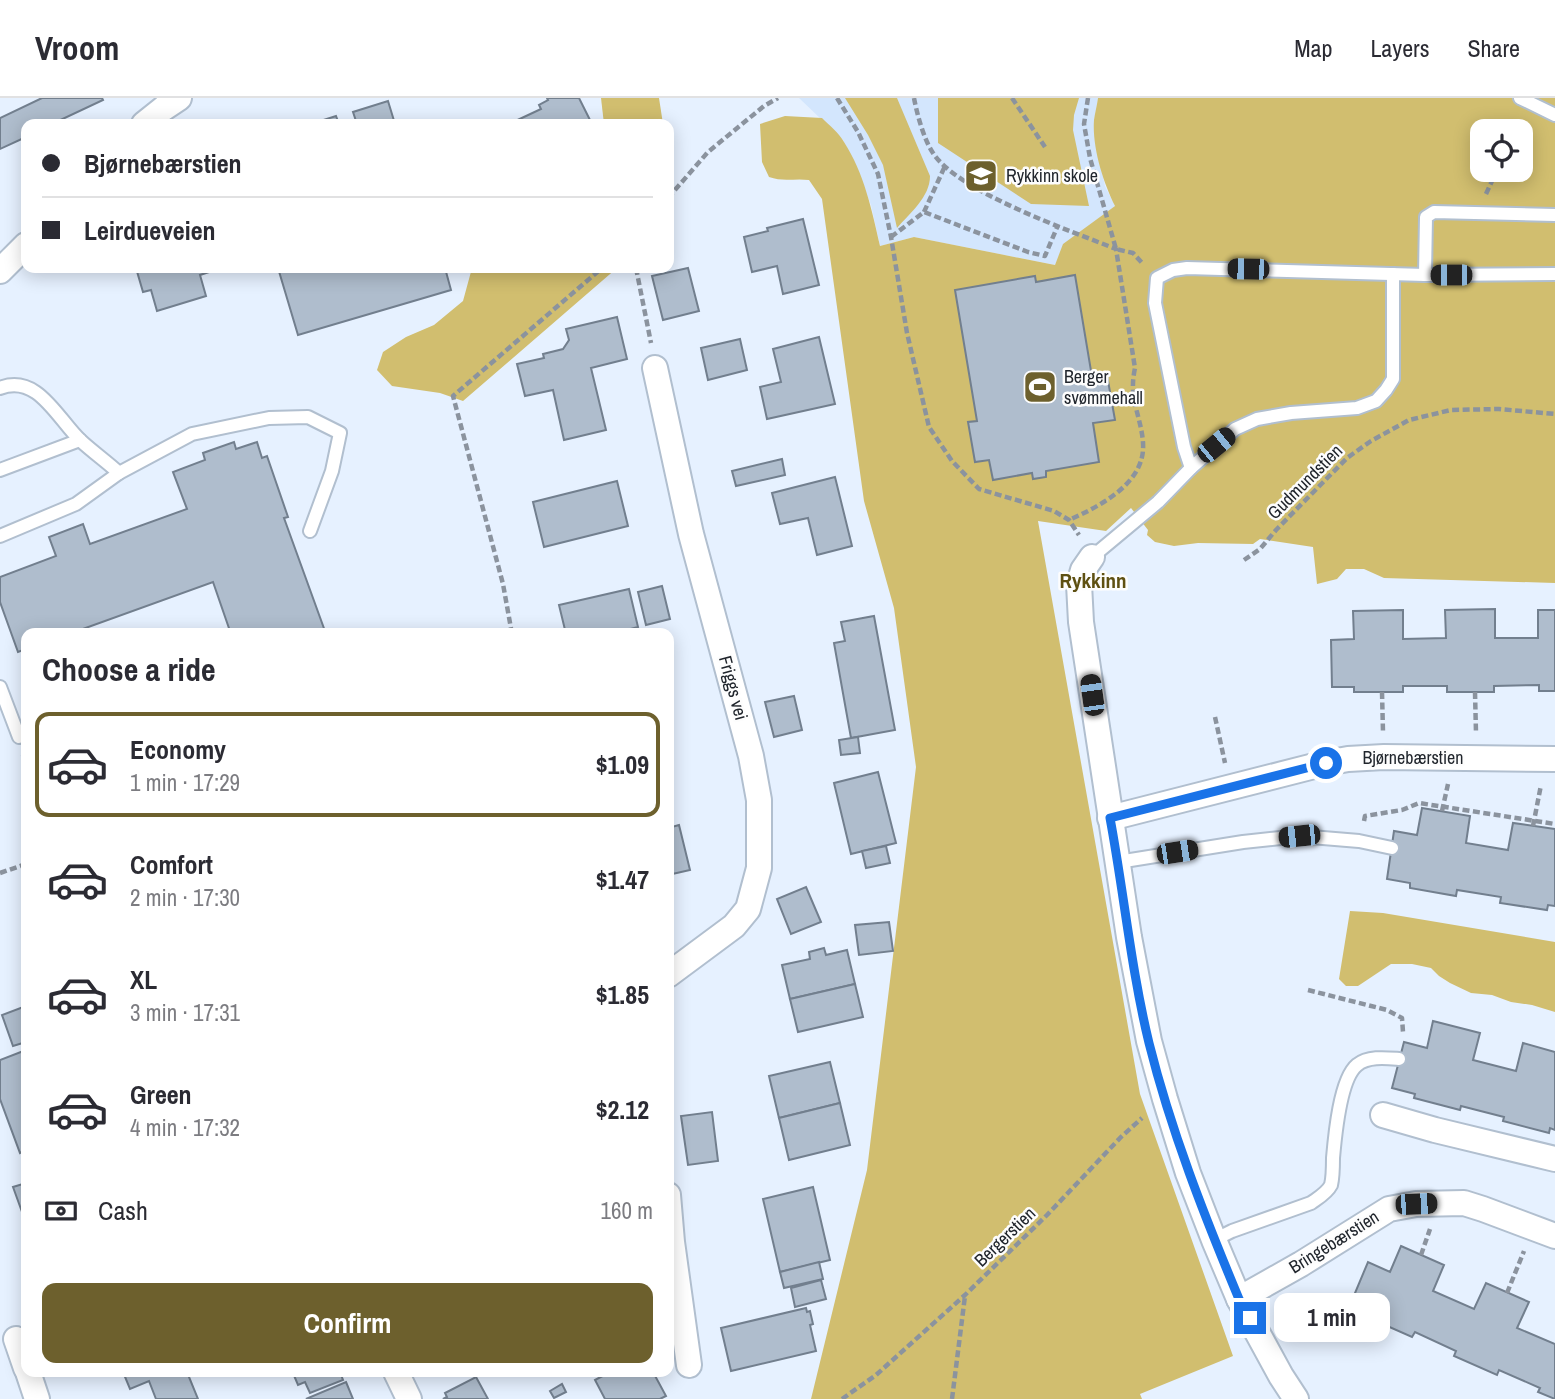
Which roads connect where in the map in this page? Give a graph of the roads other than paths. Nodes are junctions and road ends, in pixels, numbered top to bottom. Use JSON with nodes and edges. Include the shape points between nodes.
{"nodes":[{"id":1,"x":179,"y":98,"type":"edge"},
{"id":2,"x":1521,"y":98,"type":"edge"},
{"id":3,"x":1555,"y":114,"type":"edge"},
{"id":4,"x":150,"y":119,"type":"edge"},
{"id":5,"x":1555,"y":215,"type":"edge"},
{"id":6,"x":21,"y":250,"type":"edge"},
{"id":7,"x":0,"y":271,"type":"edge"},
{"id":8,"x":1393,"y":274,"type":"junction"},
{"id":9,"x":1555,"y":274,"type":"edge"},
{"id":10,"x":1425,"y":275,"type":"junction"},
{"id":11,"x":655,"y":368,"type":"road end"},
{"id":12,"x":0,"y":388,"type":"edge"},
{"id":13,"x":80,"y":440,"type":"junction"},
{"id":14,"x":1191,"y":468,"type":"junction"},
{"id":15,"x":0,"y":470,"type":"edge"},
{"id":16,"x":119,"y":473,"type":"junction"},
{"id":17,"x":310,"y":531,"type":"dead end"},
{"id":18,"x":0,"y":536,"type":"edge"},
{"id":19,"x":1092,"y":557,"type":"joint"},
{"id":20,"x":0,"y":687,"type":"edge"},
{"id":21,"x":19,"y":737,"type":"dead end"},
{"id":22,"x":1551,"y":759,"type":"edge"},
{"id":23,"x":1110,"y":818,"type":"junction"},
{"id":24,"x":1392,"y":848,"type":"dead end"},
{"id":25,"x":1118,"y":862,"type":"junction"},
{"id":26,"x":674,"y":971,"type":"edge"},
{"id":27,"x":1399,"y":1059,"type":"dead end"},
{"id":28,"x":1383,"y":1115,"type":"dead end"},
{"id":29,"x":1555,"y":1159,"type":"edge"},
{"id":30,"x":1544,"y":1232,"type":"edge"},
{"id":31,"x":1214,"y":1240,"type":"junction"},
{"id":32,"x":674,"y":1257,"type":"edge"},
{"id":33,"x":1239,"y":1299,"type":"junction"},
{"id":34,"x":14,"y":1339,"type":"edge"},
{"id":35,"x":21,"y":1356,"type":"edge"},
{"id":36,"x":689,"y":1366,"type":"dead end"},
{"id":37,"x":29,"y":1377,"type":"edge"},
{"id":38,"x":399,"y":1377,"type":"edge"},
{"id":39,"x":37,"y":1399,"type":"edge"},
{"id":40,"x":409,"y":1399,"type":"edge"},
{"id":41,"x":1296,"y":1399,"type":"edge"}],
"edges":[{"from":1,"to":4,"type":"street"},
{"from":2,"to":3,"type":"lane"},
{"from":5,"to":10,"type":"lane","via":[[1434,212],[1426,217]]},
{"from":6,"to":7,"type":"street"},
{"from":8,"to":10,"type":"lane"},
{"from":8,"to":14,"type":"lane","via":[[1392,379],[1376,401],[1357,408],[1257,419],[1236,429]]},
{"from":8,"to":14,"type":"lane","via":[[1187,268],[1157,278],[1155,303]]},
{"from":9,"to":10,"type":"lane"},
{"from":11,"to":26,"type":"street","name":"Friggs vei","via":[[691,534],[759,800],[759,868],[748,909],[734,926]]},
{"from":12,"to":13,"type":"lane","via":[[24,385],[53,407]]},
{"from":13,"to":15,"type":"lane"},
{"from":13,"to":16,"type":"lane"},
{"from":14,"to":19,"type":"lane"},
{"from":16,"to":17,"type":"lane","via":[[192,435],[269,418],[308,417],[341,433]]},
{"from":16,"to":18,"type":"lane","via":[[76,504]]},
{"from":19,"to":23,"type":"street","via":[[1079,584]]},
{"from":20,"to":21,"type":"lane"},
{"from":22,"to":23,"type":"street","name":"Bjørnebærstien","via":[[1348,759]]},
{"from":23,"to":25,"type":"street"},
{"from":24,"to":25,"type":"lane","via":[[1299,836]]},
{"from":25,"to":31,"type":"street","via":[[1149,1041],[1188,1173]]},
{"from":27,"to":31,"type":"lane","via":[[1372,1059],[1358,1064],[1349,1076],[1331,1184],[1322,1196]]},
{"from":28,"to":29,"type":"street"},
{"from":30,"to":33,"type":"street","name":"Bringebærstien","via":[[1464,1203],[1389,1209]]},
{"from":31,"to":33,"type":"street"},
{"from":32,"to":36,"type":"street"},
{"from":33,"to":41,"type":"street"},
{"from":34,"to":35,"type":"street"},
{"from":37,"to":39,"type":"street"},
{"from":38,"to":40,"type":"street"}]}
